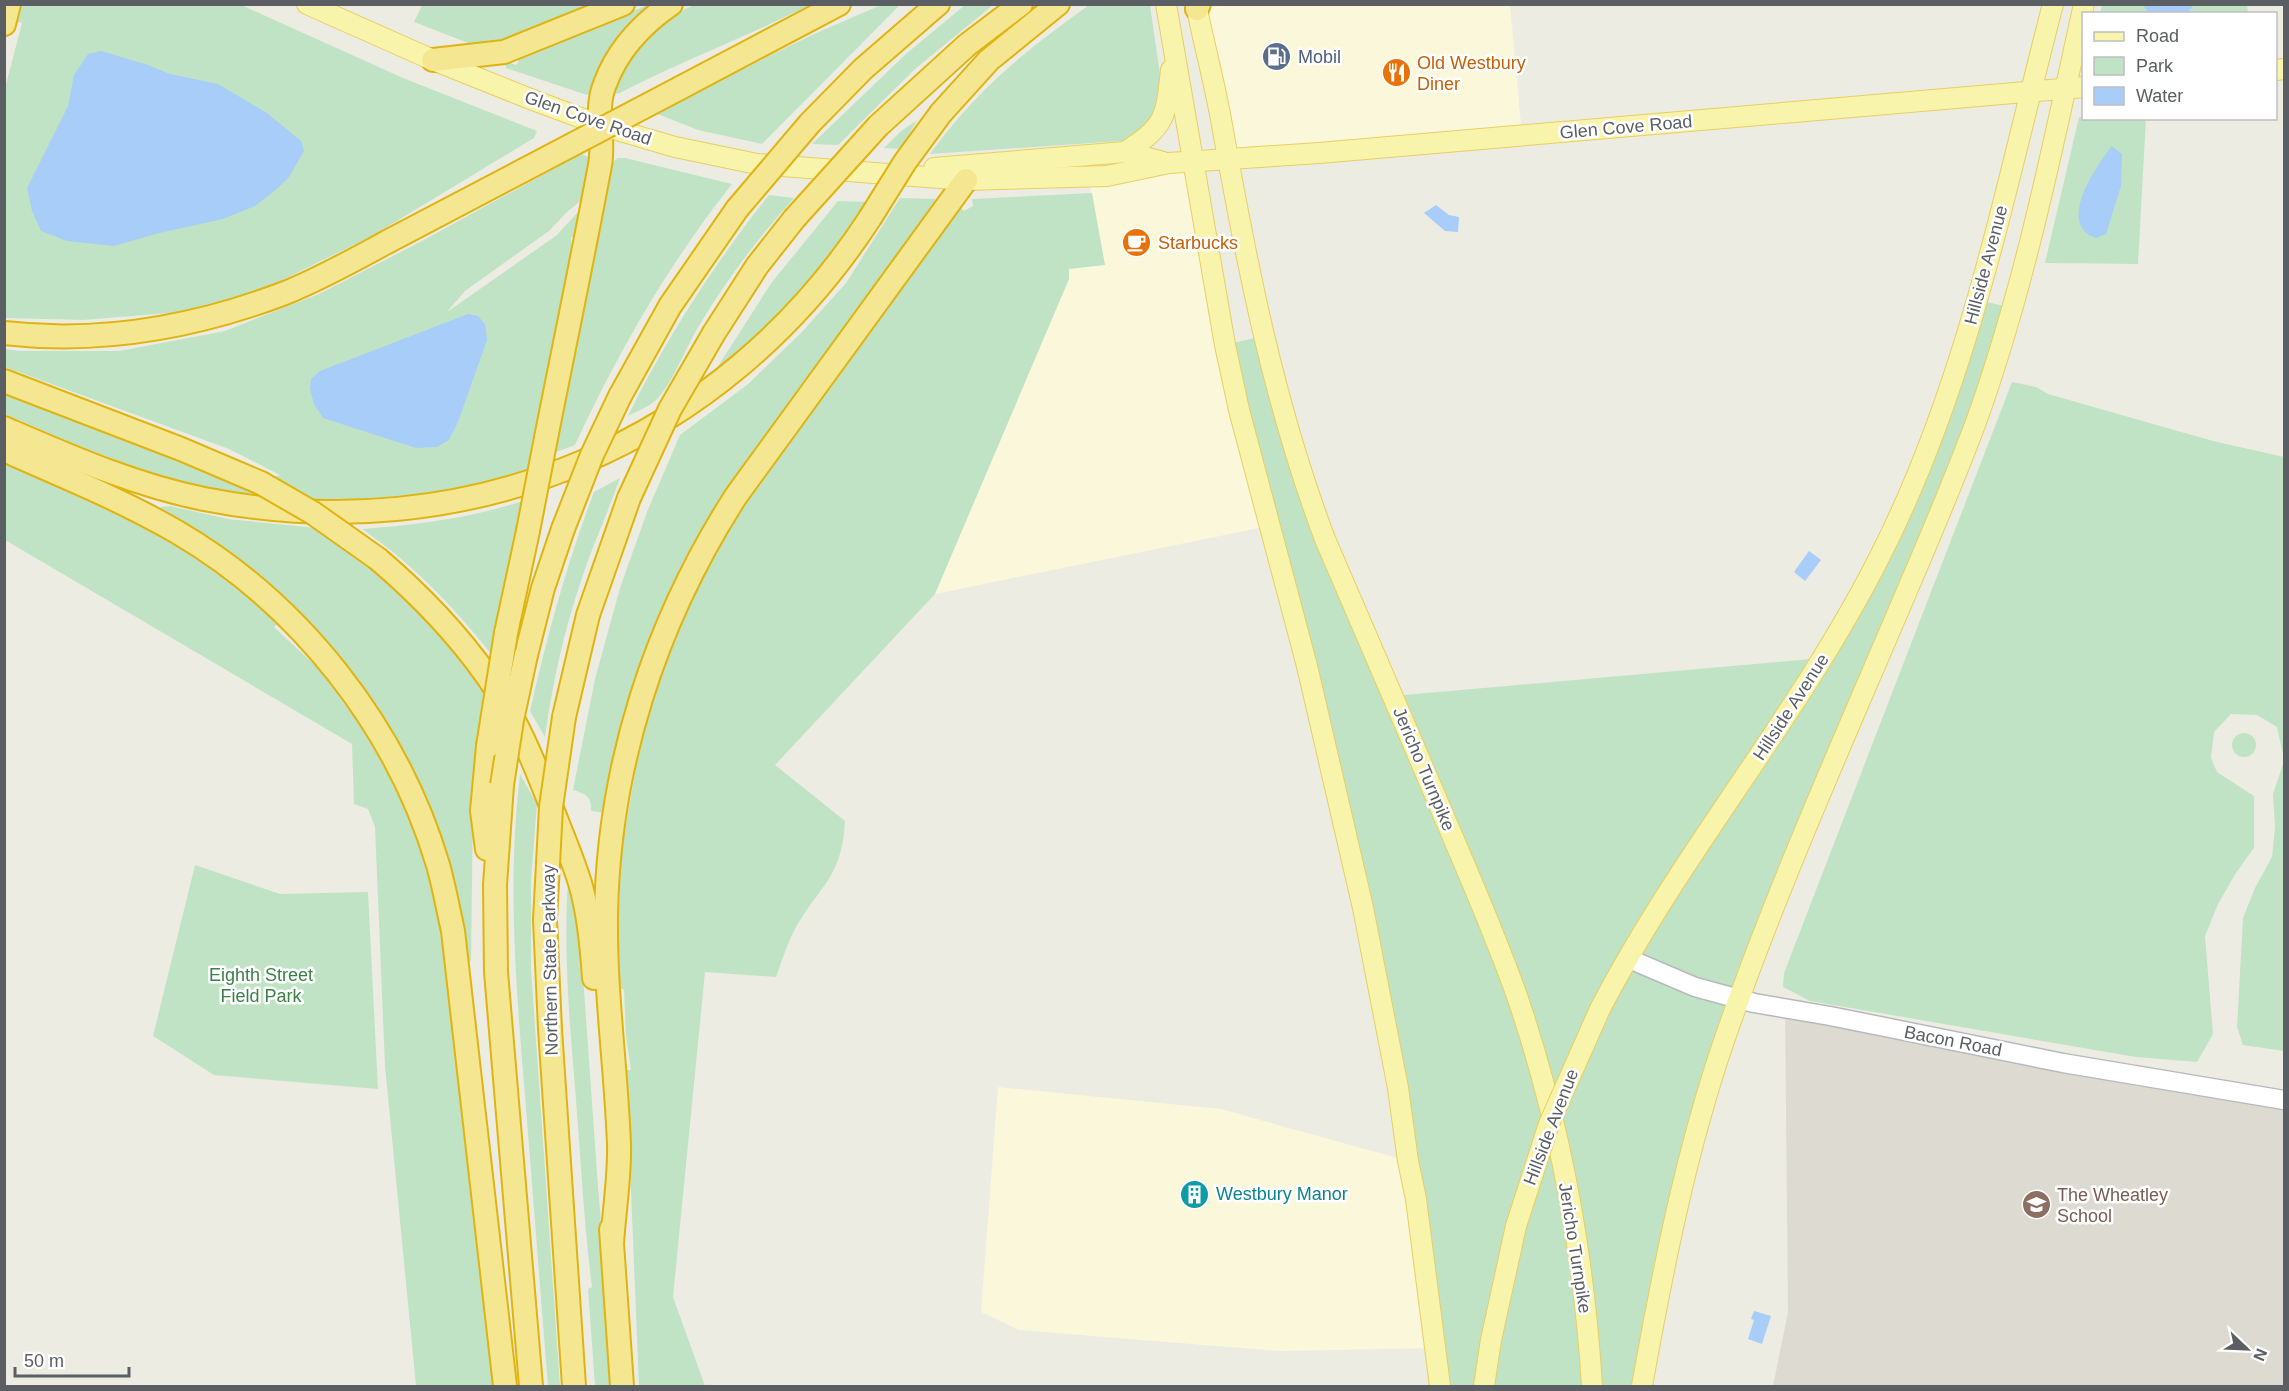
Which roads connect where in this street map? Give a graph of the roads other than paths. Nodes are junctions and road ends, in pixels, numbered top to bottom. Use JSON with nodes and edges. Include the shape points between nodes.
{"nodes":[{"id":1,"x":9,"y":4,"type":"edge"},
{"id":2,"x":307,"y":4,"type":"edge"},
{"id":3,"x":623,"y":4,"type":"edge"},
{"id":4,"x":671,"y":4,"type":"edge"},
{"id":5,"x":839,"y":4,"type":"edge"},
{"id":6,"x":938,"y":4,"type":"edge"},
{"id":7,"x":1021,"y":4,"type":"edge"},
{"id":8,"x":1058,"y":4,"type":"edge"},
{"id":9,"x":1166,"y":4,"type":"edge"},
{"id":10,"x":2053,"y":4,"type":"edge"},
{"id":11,"x":1197,"y":6,"type":"edge"},
{"id":12,"x":2082,"y":21,"type":"edge"},
{"id":13,"x":4,"y":24,"type":"edge"},
{"id":14,"x":1173,"y":47,"type":"junction"},
{"id":15,"x":433,"y":60,"type":"junction"},
{"id":16,"x":2074,"y":88,"type":"edge"},
{"id":17,"x":2030,"y":90,"type":"junction"},
{"id":18,"x":600,"y":125,"type":"junction"},
{"id":19,"x":1125,"y":152,"type":"junction"},
{"id":20,"x":1227,"y":159,"type":"junction"},
{"id":21,"x":1193,"y":161,"type":"junction"},
{"id":22,"x":1169,"y":163,"type":"junction"},
{"id":23,"x":885,"y":173,"type":"junction"},
{"id":24,"x":966,"y":180,"type":"junction"},
{"id":25,"x":4,"y":333,"type":"edge"},
{"id":26,"x":4,"y":381,"type":"edge"},
{"id":27,"x":4,"y":428,"type":"edge"},
{"id":28,"x":4,"y":450,"type":"edge"},
{"id":29,"x":495,"y":916,"type":"junction"},
{"id":30,"x":1627,"y":958,"type":"junction"},
{"id":31,"x":1738,"y":1000,"type":"junction"},
{"id":32,"x":2284,"y":1100,"type":"edge"},
{"id":33,"x":612,"y":1244,"type":"junction"},
{"id":34,"x":505,"y":1386,"type":"edge"},
{"id":35,"x":531,"y":1386,"type":"edge"},
{"id":36,"x":574,"y":1386,"type":"edge"},
{"id":37,"x":622,"y":1386,"type":"edge"},
{"id":38,"x":1440,"y":1386,"type":"edge"},
{"id":39,"x":1484,"y":1386,"type":"edge"},
{"id":40,"x":1592,"y":1386,"type":"edge"},
{"id":41,"x":1642,"y":1386,"type":"edge"}],
"edges":[{"from":1,"to":13,"type":"highway"},
{"from":2,"to":15,"type":"main road","name":"Glen Cove Road"},
{"from":3,"to":15,"type":"highway","via":[[504,52]]},
{"from":4,"to":18,"type":"highway","via":[[641,29],[616,61],[601,93]]},
{"from":5,"to":25,"type":"highway","bridge":true,"via":[[288,292],[179,325],[97,336]]},
{"from":6,"to":29,"type":"highway","bridge":true,"via":[[863,69],[810,123],[737,209],[670,306],[620,396],[563,529],[526,655],[502,785]]},
{"from":7,"to":36,"type":"highway","name":"Northern State Parkway","bridge":true,"via":[[967,45],[878,126],[757,266],[670,409],[629,498],[591,605],[564,717],[551,807],[545,920]]},
{"from":8,"to":27,"type":"highway","bridge":true,"via":[[989,60],[941,113],[828,277],[788,322],[712,388],[658,424],[585,462],[488,494],[432,505],[320,513],[201,499],[93,465]]},
{"from":9,"to":14,"type":"main road"},
{"from":10,"to":17,"type":"main road","name":"Hillside Avenue"},
{"from":11,"to":20,"type":"main road","name":"Jericho Turnpike"},
{"from":12,"to":16,"type":"main road","name":"Hillside Avenue"},
{"from":14,"to":19,"type":"main road","via":[[1163,118],[1150,135]]},
{"from":14,"to":21,"type":"main road"},
{"from":15,"to":18,"type":"main road","name":"Glen Cove Road"},
{"from":16,"to":17,"type":"main road","name":"Glen Cove Road"},
{"from":16,"to":31,"type":"main road","name":"Hillside Avenue","via":[[1986,394]]},
{"from":17,"to":20,"type":"main road","name":"Glen Cove Road"},
{"from":17,"to":30,"type":"main road","name":"Hillside Avenue","via":[[1961,358],[1907,500],[1837,636]]},
{"from":18,"to":23,"type":"main road","name":"Glen Cove Road","via":[[722,158]]},
{"from":18,"to":29,"type":"highway","bridge":true,"via":[[601,163],[506,633],[488,746],[482,811]]},
{"from":19,"to":22,"type":"main road","name":"Glen Cove Road"},
{"from":19,"to":23,"type":"main road","name":"Glen Cove Road"},
{"from":20,"to":21,"type":"main road","name":"Glen Cove Road"},
{"from":20,"to":40,"type":"main road","name":"Jericho Turnpike","via":[[1268,358],[1306,489],[1490,925],[1529,1038],[1557,1143],[1574,1228]]},
{"from":21,"to":22,"type":"main road","name":"Glen Cove Road"},
{"from":21,"to":38,"type":"main road","via":[[1244,434],[1307,666],[1363,908],[1416,1199]]},
{"from":22,"to":24,"type":"main road","name":"Glen Cove Road","via":[[1107,176]]},
{"from":23,"to":24,"type":"main road","name":"Glen Cove Road"},
{"from":24,"to":33,"type":"highway","via":[[726,512],[682,591],[646,680],[628,741],[609,864],[608,974],[619,1147]]},
{"from":26,"to":33,"type":"highway","bridge":true,"via":[[181,448],[261,483],[313,513],[408,585],[488,677],[538,772],[577,876],[586,912],[594,971]]},
{"from":28,"to":34,"type":"highway","via":[[153,519],[242,577],[322,655],[359,703],[403,777],[438,864],[453,931]]},
{"from":29,"to":35,"type":"highway","via":[[499,1028]]},
{"from":30,"to":31,"type":"street","name":"Bacon Road","via":[[1695,987]]},
{"from":30,"to":39,"type":"main road","name":"Hillside Avenue","bridge":true,"via":[[1549,1124],[1516,1226]]},
{"from":31,"to":32,"type":"street","name":"Bacon Road","via":[[2063,1063]]},
{"from":31,"to":41,"type":"main road","name":"Hillside Avenue","via":[[1694,1141],[1660,1286]]},
{"from":33,"to":37,"type":"highway"}]}
